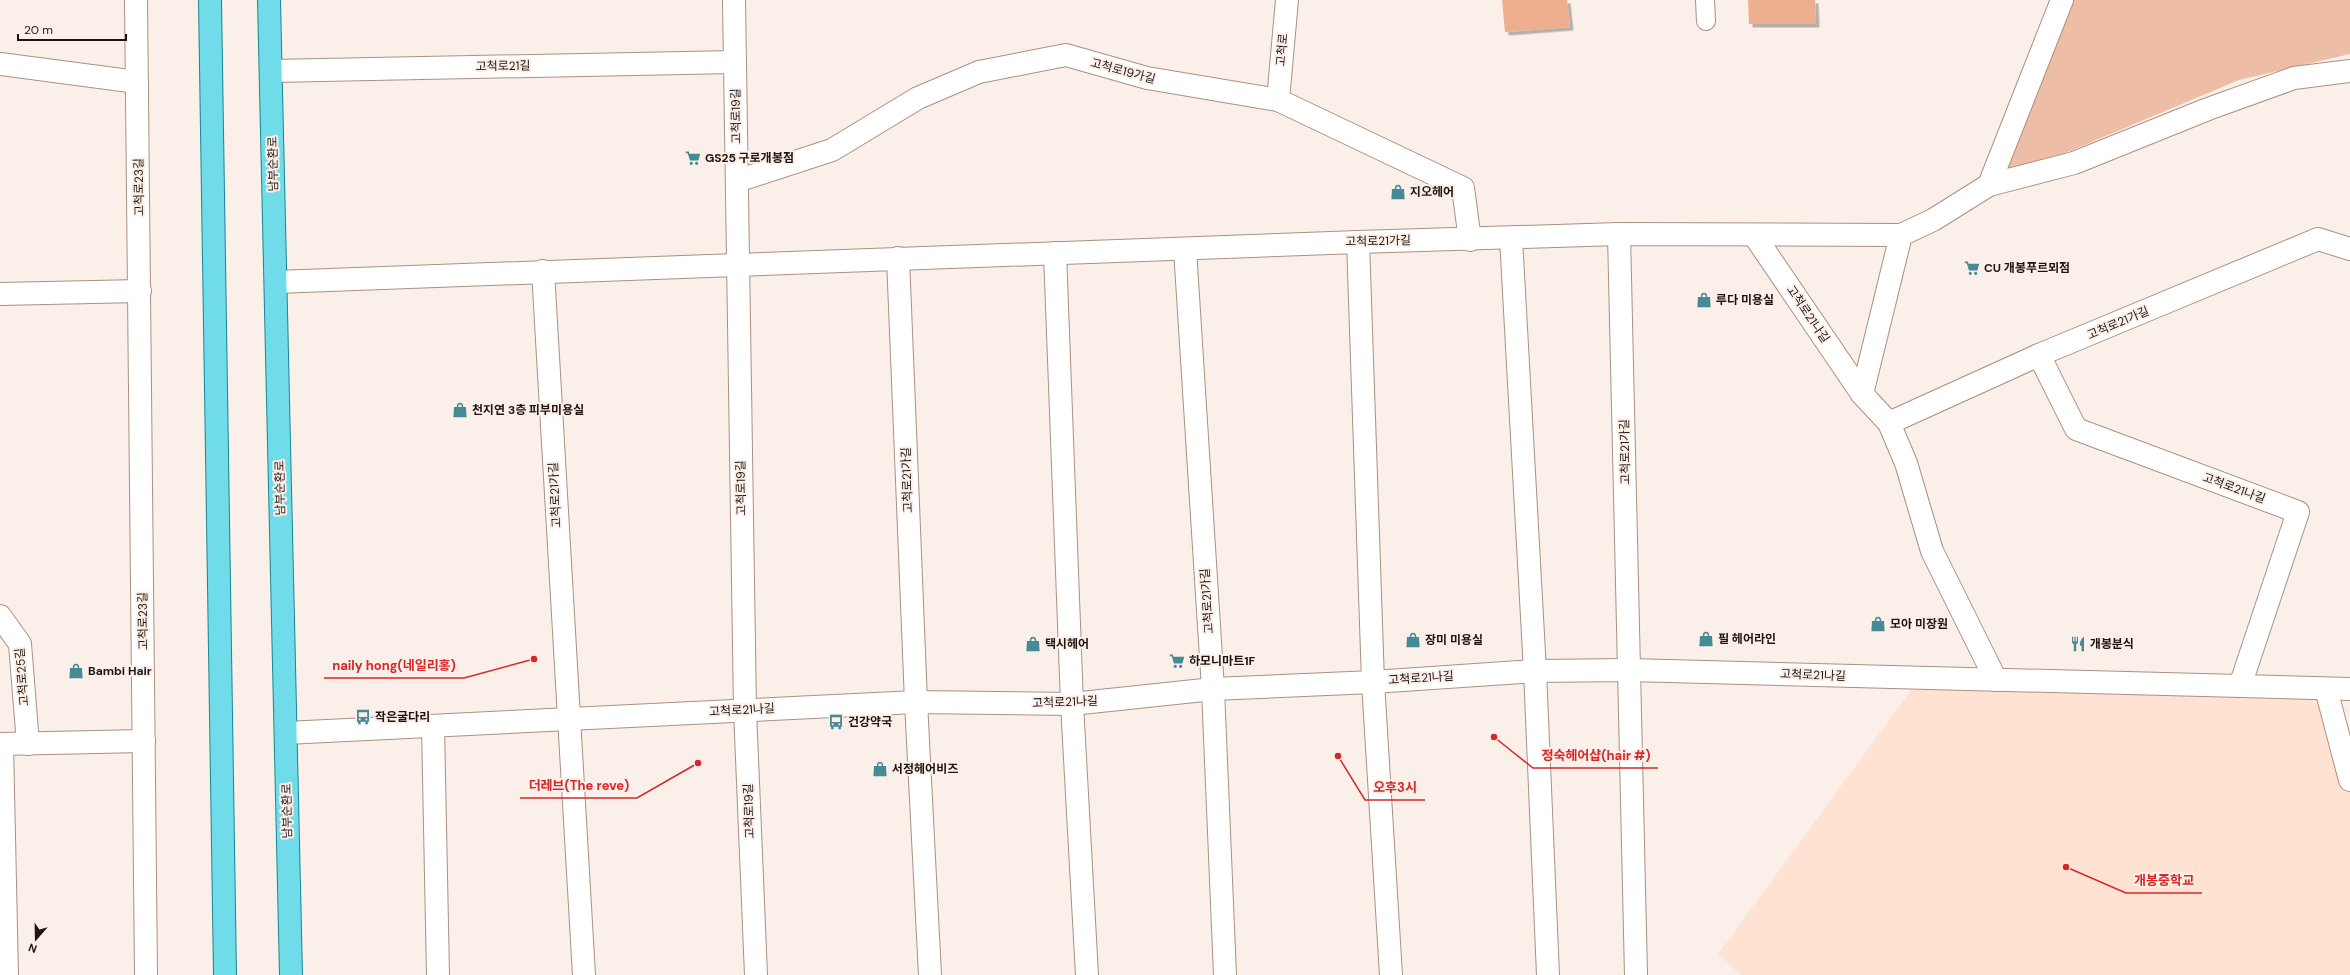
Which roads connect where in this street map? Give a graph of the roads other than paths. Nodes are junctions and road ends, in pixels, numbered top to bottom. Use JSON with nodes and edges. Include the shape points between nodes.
{"nodes":[{"id":1,"x":136,"y":0,"type":"edge"},
{"id":2,"x":210,"y":0,"type":"edge"},
{"id":3,"x":269,"y":0,"type":"edge"},
{"id":4,"x":734,"y":0,"type":"edge"},
{"id":5,"x":1287,"y":0,"type":"edge"},
{"id":6,"x":1705,"y":0,"type":"edge"},
{"id":7,"x":2062,"y":0,"type":"edge"},
{"id":8,"x":1706,"y":21,"type":"dead end"},
{"id":9,"x":735,"y":62,"type":"junction"},
{"id":10,"x":0,"y":64,"type":"edge"},
{"id":11,"x":271,"y":71,"type":"junction"},
{"id":12,"x":2350,"y":71,"type":"edge"},
{"id":13,"x":137,"y":82,"type":"junction"},
{"id":14,"x":1278,"y":100,"type":"junction"},
{"id":15,"x":737,"y":181,"type":"junction"},
{"id":16,"x":1989,"y":185,"type":"junction"},
{"id":17,"x":1619,"y":234,"type":"junction"},
{"id":18,"x":1754,"y":235,"type":"junction"},
{"id":19,"x":1901,"y":235,"type":"junction"},
{"id":20,"x":1511,"y":238,"type":"junction"},
{"id":21,"x":1470,"y":240,"type":"junction"},
{"id":22,"x":1358,"y":242,"type":"junction"},
{"id":23,"x":1185,"y":249,"type":"junction"},
{"id":24,"x":2350,"y":249,"type":"edge"},
{"id":25,"x":1055,"y":253,"type":"junction"},
{"id":26,"x":898,"y":258,"type":"junction"},
{"id":27,"x":738,"y":264,"type":"junction"},
{"id":28,"x":542,"y":271,"type":"junction"},
{"id":29,"x":276,"y":282,"type":"junction"},
{"id":30,"x":140,"y":291,"type":"junction"},
{"id":31,"x":0,"y":294,"type":"edge"},
{"id":32,"x":2040,"y":355,"type":"junction"},
{"id":33,"x":1862,"y":394,"type":"junction"},
{"id":34,"x":1889,"y":423,"type":"junction"},
{"id":35,"x":0,"y":616,"type":"edge"},
{"id":36,"x":1630,"y":670,"type":"junction"},
{"id":37,"x":1535,"y":671,"type":"junction"},
{"id":38,"x":1996,"y":680,"type":"junction"},
{"id":39,"x":1373,"y":682,"type":"junction"},
{"id":40,"x":2240,"y":686,"type":"junction"},
{"id":41,"x":1213,"y":689,"type":"junction"},
{"id":42,"x":2326,"y":689,"type":"junction"},
{"id":43,"x":2350,"y":689,"type":"edge"},
{"id":44,"x":916,"y":702,"type":"junction"},
{"id":45,"x":1072,"y":704,"type":"junction"},
{"id":46,"x":744,"y":710,"type":"junction"},
{"id":47,"x":568,"y":719,"type":"junction"},
{"id":48,"x":434,"y":726,"type":"junction"},
{"id":49,"x":286,"y":733,"type":"junction"},
{"id":50,"x":144,"y":741,"type":"junction"},
{"id":51,"x":1,"y":744,"type":"edge"},
{"id":52,"x":28,"y":744,"type":"junction"},
{"id":53,"x":2350,"y":780,"type":"edge"},
{"id":54,"x":7,"y":975,"type":"edge"},
{"id":55,"x":146,"y":975,"type":"edge"},
{"id":56,"x":225,"y":975,"type":"edge"},
{"id":57,"x":291,"y":975,"type":"edge"},
{"id":58,"x":438,"y":975,"type":"edge"},
{"id":59,"x":584,"y":975,"type":"edge"},
{"id":60,"x":756,"y":975,"type":"edge"},
{"id":61,"x":930,"y":975,"type":"edge"},
{"id":62,"x":1087,"y":975,"type":"edge"},
{"id":63,"x":1225,"y":975,"type":"edge"},
{"id":64,"x":1391,"y":975,"type":"edge"},
{"id":65,"x":1548,"y":975,"type":"edge"},
{"id":66,"x":1636,"y":975,"type":"edge"}],
"edges":[{"from":1,"to":13,"type":"street","name":"고척로23길"},
{"from":2,"to":56,"type":"main road"},
{"from":3,"to":11,"type":"main road","name":"남부순환로"},
{"from":4,"to":9,"type":"street","name":"고척로19길"},
{"from":5,"to":14,"type":"street","name":"고척로"},
{"from":6,"to":8,"type":"lane"},
{"from":7,"to":16,"type":"street"},
{"from":9,"to":11,"type":"street","name":"고척로21길"},
{"from":9,"to":15,"type":"street","name":"고척로19길"},
{"from":10,"to":13,"type":"street"},
{"from":11,"to":29,"type":"main road","name":"남부순환로"},
{"from":12,"to":16,"type":"street","name":"고척로21가길","via":[[2294,78],[2208,109],[2074,163]]},
{"from":13,"to":30,"type":"street","name":"고척로23길"},
{"from":14,"to":15,"type":"street","name":"고척로19가길","via":[[1147,78],[1066,55],[979,72],[918,98],[832,150]]},
{"from":14,"to":21,"type":"street","name":"고척로19가길","via":[[1464,188]]},
{"from":15,"to":27,"type":"street","name":"고척로19길"},
{"from":16,"to":19,"type":"street","name":"고척로21가길","via":[[1932,220]]},
{"from":17,"to":18,"type":"street","name":"고척로21가길"},
{"from":17,"to":20,"type":"street","name":"고척로21가길"},
{"from":17,"to":36,"type":"street","name":"고척로21가길"},
{"from":18,"to":19,"type":"street","name":"고척로21가길"},
{"from":18,"to":33,"type":"street","name":"고척로21나길"},
{"from":19,"to":33,"type":"street"},
{"from":20,"to":21,"type":"street","name":"고척로21가길"},
{"from":20,"to":37,"type":"street"},
{"from":21,"to":22,"type":"street","name":"고척로21가길"},
{"from":22,"to":23,"type":"street","name":"고척로21가길"},
{"from":22,"to":39,"type":"street"},
{"from":23,"to":25,"type":"street","name":"고척로21가길"},
{"from":23,"to":41,"type":"street","name":"고척로21가길"},
{"from":24,"to":32,"type":"street","name":"고척로21가길","via":[[2318,239]]},
{"from":25,"to":26,"type":"street","name":"고척로21가길"},
{"from":25,"to":45,"type":"street"},
{"from":26,"to":27,"type":"street","name":"고척로21가길"},
{"from":26,"to":44,"type":"street","name":"고척로21가길"},
{"from":27,"to":28,"type":"street","name":"고척로21가길"},
{"from":27,"to":46,"type":"street","name":"고척로19길"},
{"from":28,"to":29,"type":"street","name":"고척로21가길"},
{"from":28,"to":47,"type":"street","name":"고척로21가길"},
{"from":29,"to":49,"type":"main road","name":"남부순환로"},
{"from":30,"to":31,"type":"street"},
{"from":30,"to":50,"type":"street","name":"고척로23길"},
{"from":32,"to":34,"type":"street","name":"고척로21가길"},
{"from":32,"to":40,"type":"street","name":"고척로21나길","via":[[2076,429],[2298,512]]},
{"from":33,"to":34,"type":"street","name":"고척로21나길"},
{"from":34,"to":38,"type":"street","name":"고척로21나길","via":[[1906,463],[1932,551]]},
{"from":35,"to":52,"type":"street","name":"고척로25길","via":[[20,644]]},
{"from":36,"to":37,"type":"street","name":"고척로21나길"},
{"from":36,"to":38,"type":"street","name":"고척로21나길"},
{"from":36,"to":66,"type":"street"},
{"from":37,"to":39,"type":"street","name":"고척로21나길"},
{"from":37,"to":65,"type":"street"},
{"from":38,"to":40,"type":"street","name":"고척로21나길"},
{"from":39,"to":41,"type":"street","name":"고척로21나길"},
{"from":39,"to":64,"type":"street"},
{"from":40,"to":42,"type":"street","name":"고척로21나길"},
{"from":41,"to":45,"type":"street","name":"고척로21나길"},
{"from":41,"to":63,"type":"street"},
{"from":42,"to":43,"type":"street","name":"고척로21나길"},
{"from":42,"to":53,"type":"street"},
{"from":44,"to":45,"type":"street","name":"고척로21나길"},
{"from":44,"to":46,"type":"street","name":"고척로21나길"},
{"from":44,"to":61,"type":"street"},
{"from":45,"to":62,"type":"street"},
{"from":46,"to":47,"type":"street","name":"고척로21나길"},
{"from":46,"to":60,"type":"street","name":"고척로19길"},
{"from":47,"to":48,"type":"street","name":"고척로21나길"},
{"from":47,"to":59,"type":"street"},
{"from":48,"to":49,"type":"street","name":"고척로21나길"},
{"from":48,"to":58,"type":"street"},
{"from":49,"to":57,"type":"main road","name":"남부순환로"},
{"from":50,"to":52,"type":"street"},
{"from":50,"to":55,"type":"street","name":"고척로23길"},
{"from":51,"to":52,"type":"street"},
{"from":51,"to":54,"type":"street"}]}
